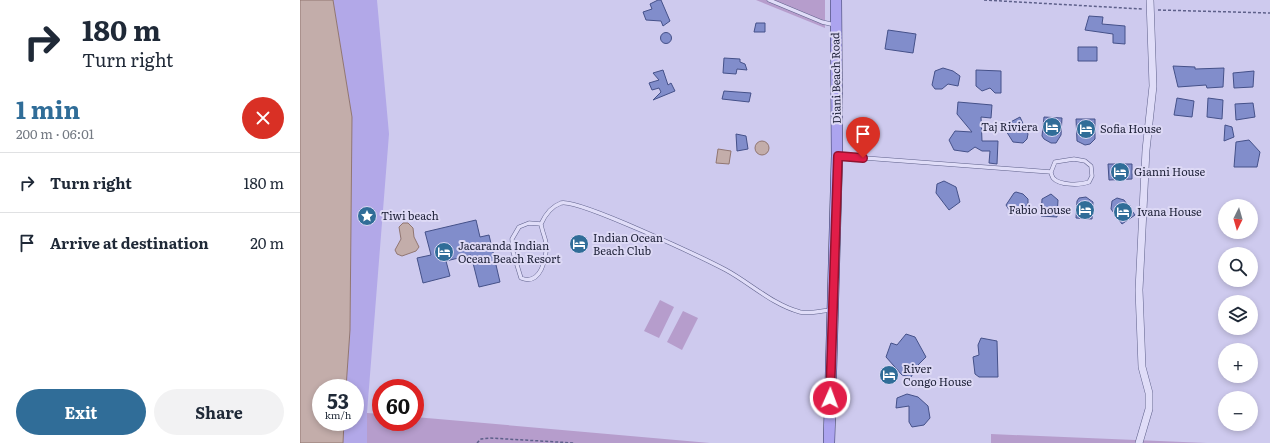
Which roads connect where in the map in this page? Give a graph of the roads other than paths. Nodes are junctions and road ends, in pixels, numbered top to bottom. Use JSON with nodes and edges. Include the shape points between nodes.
{"nodes":[{"id":1,"x":769,"y":0,"type":"edge"},
{"id":2,"x":836,"y":0,"type":"edge"},
{"id":3,"x":1150,"y":0,"type":"edge"},
{"id":4,"x":836,"y":25,"type":"junction"},
{"id":5,"x":838,"y":156,"type":"junction"},
{"id":6,"x":1050,"y":172,"type":"junction"},
{"id":7,"x":541,"y":224,"type":"junction"},
{"id":8,"x":833,"y":310,"type":"junction"},
{"id":9,"x":829,"y":443,"type":"edge"},
{"id":10,"x":1139,"y":443,"type":"edge"}],
"edges":[{"from":1,"to":4,"type":"lane","via":[[822,22]]},
{"from":2,"to":4,"type":"main road","name":"Diani Beach Road"},
{"from":3,"to":10,"type":"street","via":[[1153,86],[1146,150],[1139,290],[1142,367],[1149,393],[1149,410]]},
{"from":4,"to":5,"type":"main road","name":"Diani Beach Road"},
{"from":5,"to":6,"type":"lane"},
{"from":5,"to":8,"type":"main road","name":"Diani Beach Road"},
{"from":6,"to":6,"type":"lane","via":[[1054,179],[1069,184],[1084,184],[1089,182],[1092,176],[1089,164],[1074,159],[1055,162]]},
{"from":7,"to":7,"type":"lane","via":[[519,227],[512,239],[521,278],[525,280],[530,280],[540,272],[546,258],[546,242]]},
{"from":7,"to":8,"type":"lane","via":[[546,213],[561,203],[570,203],[621,221],[695,254],[768,297],[801,312]]},
{"from":8,"to":9,"type":"main road","name":"Diani Beach Road"}]}
